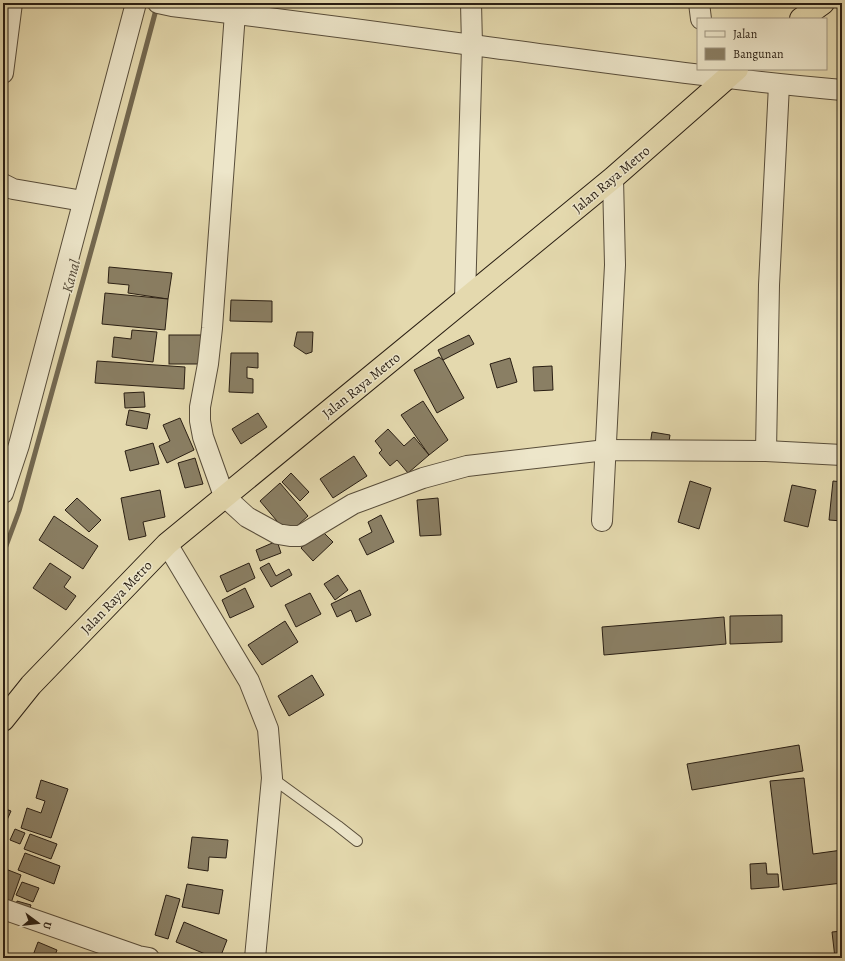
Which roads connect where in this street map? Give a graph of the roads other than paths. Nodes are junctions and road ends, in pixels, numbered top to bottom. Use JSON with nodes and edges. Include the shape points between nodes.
{"nodes":[{"id":1,"x":12,"y":3,"type":"edge"},
{"id":2,"x":136,"y":3,"type":"edge"},
{"id":3,"x":471,"y":3,"type":"edge"},
{"id":4,"x":699,"y":3,"type":"edge"},
{"id":5,"x":823,"y":3,"type":"edge"},
{"id":6,"x":165,"y":4,"type":"edge"},
{"id":7,"x":235,"y":14,"type":"junction"},
{"id":8,"x":701,"y":18,"type":"edge"},
{"id":9,"x":802,"y":18,"type":"edge"},
{"id":10,"x":472,"y":45,"type":"junction"},
{"id":11,"x":3,"y":73,"type":"edge"},
{"id":12,"x":732,"y":74,"type":"edge"},
{"id":13,"x":779,"y":85,"type":"junction"},
{"id":14,"x":842,"y":90,"type":"edge"},
{"id":15,"x":613,"y":178,"type":"junction"},
{"id":16,"x":3,"y":184,"type":"edge"},
{"id":17,"x":83,"y":201,"type":"junction"},
{"id":18,"x":465,"y":299,"type":"junction"},
{"id":19,"x":606,"y":450,"type":"junction"},
{"id":20,"x":766,"y":451,"type":"junction"},
{"id":21,"x":842,"y":455,"type":"edge"},
{"id":22,"x":3,"y":493,"type":"edge"},
{"id":23,"x":224,"y":496,"type":"junction"},
{"id":24,"x":602,"y":521,"type":"dead end"},
{"id":25,"x":167,"y":544,"type":"junction"},
{"id":26,"x":3,"y":720,"type":"edge"},
{"id":27,"x":272,"y":778,"type":"junction"},
{"id":28,"x":357,"y":841,"type":"dead end"},
{"id":29,"x":3,"y":909,"type":"edge"},
{"id":30,"x":141,"y":957,"type":"edge"},
{"id":31,"x":255,"y":958,"type":"edge"}],
"edges":[{"from":1,"to":11,"type":"street"},
{"from":2,"to":17,"type":"street"},
{"from":3,"to":10,"type":"street"},
{"from":4,"to":8,"type":"street"},
{"from":5,"to":9,"type":"highway"},
{"from":6,"to":7,"type":"street"},
{"from":7,"to":10,"type":"street"},
{"from":7,"to":23,"type":"street","via":[[212,328],[200,407],[204,437]]},
{"from":10,"to":12,"type":"street","via":[[621,66]]},
{"from":10,"to":18,"type":"street"},
{"from":12,"to":13,"type":"street"},
{"from":12,"to":15,"type":"highway","name":"Jalan Raya Metro"},
{"from":13,"to":14,"type":"street"},
{"from":13,"to":20,"type":"street","via":[[769,285]]},
{"from":15,"to":18,"type":"highway","name":"Jalan Raya Metro"},
{"from":15,"to":19,"type":"street","via":[[615,265]]},
{"from":16,"to":17,"type":"street","via":[[13,189]]},
{"from":17,"to":22,"type":"street","via":[[19,445]]},
{"from":18,"to":23,"type":"highway","name":"Jalan Raya Metro"},
{"from":19,"to":20,"type":"street"},
{"from":19,"to":23,"type":"street","via":[[467,466],[423,478],[353,504],[300,536],[278,534],[247,517]]},
{"from":19,"to":24,"type":"street"},
{"from":20,"to":21,"type":"street"},
{"from":23,"to":25,"type":"highway","name":"Jalan Raya Metro"},
{"from":25,"to":26,"type":"highway","name":"Jalan Raya Metro","via":[[31,685]]},
{"from":25,"to":27,"type":"street","via":[[249,681],[268,729]]},
{"from":27,"to":28,"type":"lane"},
{"from":27,"to":31,"type":"street"},
{"from":29,"to":30,"type":"street"}]}
